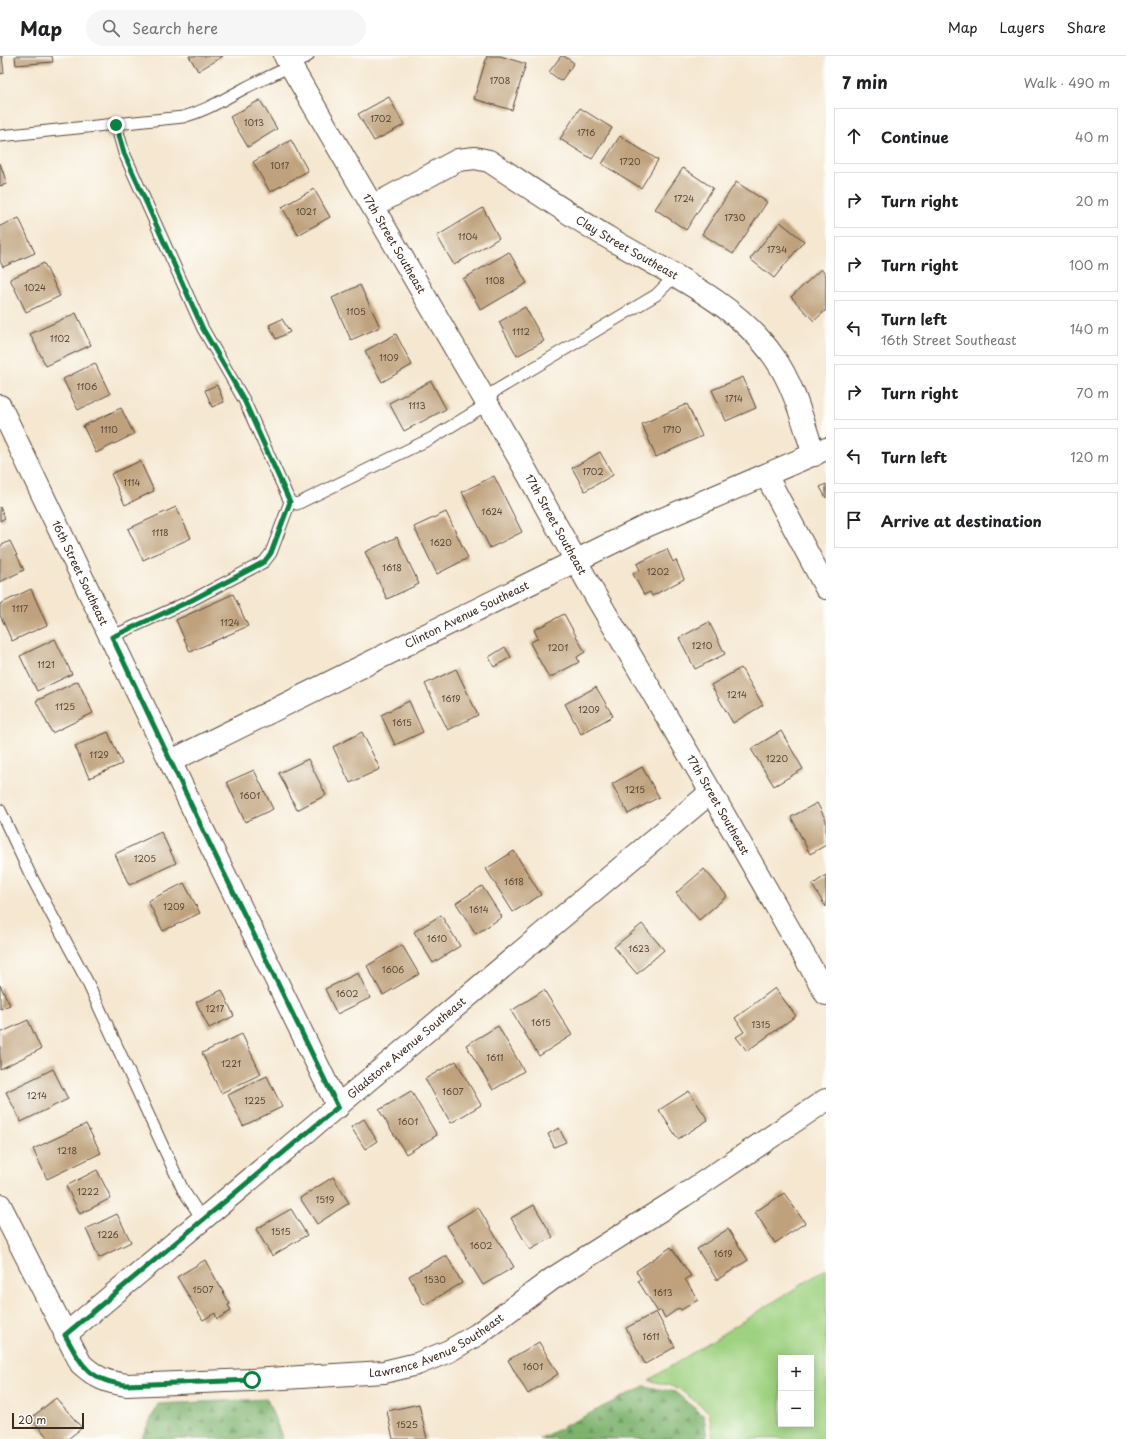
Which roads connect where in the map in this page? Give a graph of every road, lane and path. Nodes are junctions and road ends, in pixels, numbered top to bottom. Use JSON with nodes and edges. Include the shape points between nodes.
{"nodes":[{"id":1,"x":295,"y":60,"type":"edge"},
{"id":2,"x":116,"y":125,"type":"junction"},
{"id":3,"x":0,"y":136,"type":"edge"},
{"id":4,"x":373,"y":206,"type":"junction"},
{"id":5,"x":675,"y":276,"type":"junction"},
{"id":6,"x":486,"y":403,"type":"junction"},
{"id":7,"x":0,"y":406,"type":"edge"},
{"id":8,"x":820,"y":452,"type":"edge"},
{"id":9,"x":766,"y":475,"type":"junction"},
{"id":10,"x":290,"y":502,"type":"junction"},
{"id":11,"x":577,"y":561,"type":"junction"},
{"id":12,"x":826,"y":588,"type":"edge"},
{"id":13,"x":112,"y":637,"type":"junction"},
{"id":14,"x":171,"y":761,"type":"junction"},
{"id":15,"x":711,"y":792,"type":"junction"},
{"id":16,"x":0,"y":810,"type":"edge"},
{"id":17,"x":826,"y":994,"type":"edge"},
{"id":18,"x":826,"y":1100,"type":"edge"},
{"id":19,"x":338,"y":1107,"type":"junction"},
{"id":20,"x":0,"y":1205,"type":"edge"},
{"id":21,"x":203,"y":1220,"type":"junction"},
{"id":22,"x":65,"y":1335,"type":"junction"}],
"edges":[{"from":1,"to":2,"type":"lane","via":[[202,112],[183,117]]},
{"from":1,"to":4,"type":"street","name":"17th Street Southeast"},
{"from":2,"to":3,"type":"lane"},
{"from":2,"to":10,"type":"lane","via":[[124,153],[203,329],[244,400]]},
{"from":4,"to":5,"type":"street","name":"Clay Street Southeast","via":[[458,160],[475,158],[489,161],[608,238]]},
{"from":4,"to":6,"type":"street","name":"17th Street Southeast"},
{"from":5,"to":6,"type":"lane","via":[[656,295],[495,391]]},
{"from":5,"to":8,"type":"street","name":"Clay Street Southeast","via":[[732,312],[755,333],[784,374]]},
{"from":6,"to":10,"type":"lane","via":[[432,438],[297,504]]},
{"from":6,"to":11,"type":"street","name":"17th Street Southeast"},
{"from":7,"to":13,"type":"street","name":"16th Street Southeast"},
{"from":8,"to":9,"type":"street","name":"Clinton Avenue Southeast"},
{"from":9,"to":11,"type":"street","name":"Clinton Avenue Southeast","via":[[644,527]]},
{"from":9,"to":12,"type":"street"},
{"from":10,"to":13,"type":"lane","via":[[271,553],[264,562],[192,600]]},
{"from":11,"to":14,"type":"street","name":"Clinton Avenue Southeast"},
{"from":11,"to":15,"type":"street","name":"17th Street Southeast"},
{"from":13,"to":14,"type":"street","name":"16th Street Southeast"},
{"from":14,"to":19,"type":"street","name":"16th Street Southeast"},
{"from":15,"to":17,"type":"street","name":"17th Street Southeast"},
{"from":15,"to":19,"type":"street","name":"Gladstone Avenue Southeast"},
{"from":16,"to":21,"type":"lane","via":[[30,874],[87,981],[183,1190]]},
{"from":18,"to":22,"type":"street","name":"Lawrence Avenue Southeast","via":[[683,1196],[552,1278],[478,1334],[449,1352],[417,1364],[384,1372],[126,1385],[108,1382],[95,1376],[81,1364]]},
{"from":19,"to":21,"type":"street","name":"Gladstone Avenue Southeast"},
{"from":20,"to":22,"type":"street","name":"Lawrence Avenue Southeast"},
{"from":21,"to":22,"type":"street","name":"Gladstone Avenue Southeast"}]}
